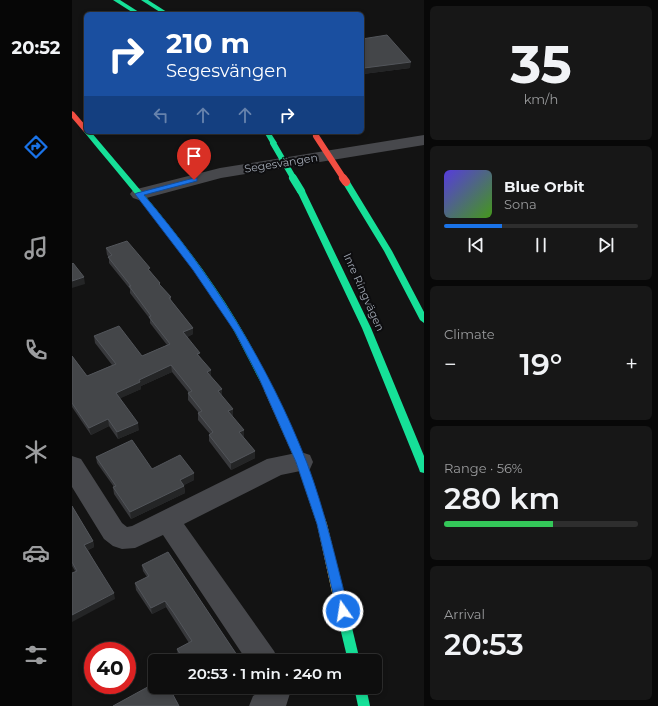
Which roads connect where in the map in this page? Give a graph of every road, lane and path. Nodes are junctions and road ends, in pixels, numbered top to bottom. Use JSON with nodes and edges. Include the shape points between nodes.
{"nodes":[{"id":1,"x":116,"y":0,"type":"edge"},
{"id":2,"x":144,"y":0,"type":"edge"},
{"id":3,"x":136,"y":12,"type":"edge"},
{"id":4,"x":163,"y":12,"type":"edge"},
{"id":5,"x":72,"y":113,"type":"edge"},
{"id":6,"x":84,"y":127,"type":"edge"},
{"id":7,"x":89,"y":134,"type":"edge"},
{"id":8,"x":268,"y":134,"type":"edge"},
{"id":9,"x":314,"y":134,"type":"edge"},
{"id":10,"x":424,"y":140,"type":"edge"},
{"id":11,"x":139,"y":194,"type":"junction"},
{"id":12,"x":424,"y":320,"type":"edge"},
{"id":13,"x":301,"y":462,"type":"junction"},
{"id":14,"x":72,"y":466,"type":"edge"},
{"id":15,"x":424,"y":469,"type":"edge"},
{"id":16,"x":168,"y":522,"type":"junction"},
{"id":17,"x":259,"y":654,"type":"edge"},
{"id":18,"x":352,"y":654,"type":"edge"},
{"id":19,"x":275,"y":694,"type":"edge"},
{"id":20,"x":361,"y":694,"type":"edge"},
{"id":21,"x":264,"y":706,"type":"edge"},
{"id":22,"x":364,"y":706,"type":"edge"}],
"edges":[{"from":1,"to":3,"type":"main road"},
{"from":2,"to":4,"type":"main road"},
{"from":5,"to":6,"type":"main road"},
{"from":7,"to":11,"type":"main road"},
{"from":8,"to":15,"type":"main road","name":"Inre Ringvägen","bridge":true,"via":[[332,251],[372,340]]},
{"from":9,"to":12,"type":"main road","bridge":true,"via":[[388,251]]},
{"from":10,"to":11,"type":"street","name":"Segesvängen","via":[[220,173]]},
{"from":11,"to":13,"type":"main road","via":[[196,268],[239,331],[263,376]]},
{"from":13,"to":16,"type":"street","via":[[276,466]]},
{"from":13,"to":18,"type":"main road","via":[[322,524]]},
{"from":14,"to":16,"type":"street","via":[[113,531],[122,538],[135,537]]},
{"from":16,"to":17,"type":"street"},
{"from":19,"to":21,"type":"street","via":[[274,700]]},
{"from":20,"to":22,"type":"main road"}]}
